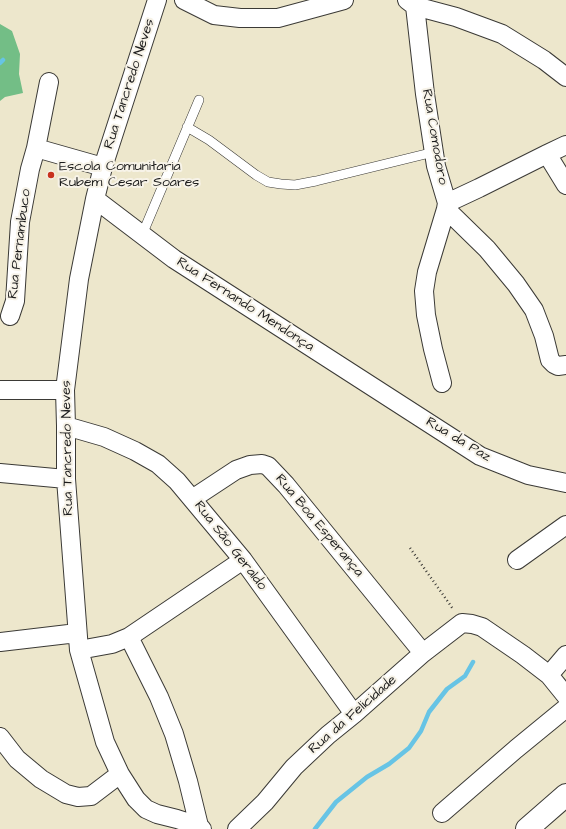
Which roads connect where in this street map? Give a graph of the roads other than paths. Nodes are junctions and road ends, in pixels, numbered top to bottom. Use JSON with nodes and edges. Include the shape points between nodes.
{"nodes":[{"id":1,"x":157,"y":0,"type":"edge"},
{"id":2,"x":184,"y":0,"type":"edge"},
{"id":3,"x":344,"y":0,"type":"edge"},
{"id":4,"x":320,"y":3,"type":"edge"},
{"id":5,"x":411,"y":3,"type":"edge"},
{"id":6,"x":566,"y":77,"type":"edge"},
{"id":7,"x":49,"y":82,"type":"dead end"},
{"id":8,"x":199,"y":100,"type":"dead end"},
{"id":9,"x":187,"y":127,"type":"junction"},
{"id":10,"x":566,"y":146,"type":"edge"},
{"id":11,"x":36,"y":148,"type":"junction"},
{"id":12,"x":434,"y":152,"type":"junction"},
{"id":13,"x":547,"y":154,"type":"junction"},
{"id":14,"x":103,"y":167,"type":"junction"},
{"id":15,"x":566,"y":185,"type":"edge"},
{"id":16,"x":95,"y":199,"type":"junction"},
{"id":17,"x":447,"y":206,"type":"junction"},
{"id":18,"x":142,"y":235,"type":"junction"},
{"id":19,"x":10,"y":316,"type":"dead end"},
{"id":20,"x":566,"y":365,"type":"edge"},
{"id":21,"x":442,"y":383,"type":"dead end"},
{"id":22,"x":0,"y":390,"type":"edge"},
{"id":23,"x":64,"y":390,"type":"junction"},
{"id":24,"x":399,"y":404,"type":"joint"},
{"id":25,"x":66,"y":426,"type":"junction"},
{"id":26,"x":0,"y":473,"type":"edge"},
{"id":27,"x":66,"y":479,"type":"junction"},
{"id":28,"x":566,"y":483,"type":"edge"},
{"id":29,"x":192,"y":499,"type":"junction"},
{"id":30,"x":566,"y":525,"type":"edge"},
{"id":31,"x":243,"y":560,"type":"junction"},
{"id":32,"x":517,"y":560,"type":"dead end"},
{"id":33,"x":129,"y":637,"type":"junction"},
{"id":34,"x":78,"y":641,"type":"junction"},
{"id":35,"x":0,"y":642,"type":"edge"},
{"id":36,"x":424,"y":653,"type":"junction"},
{"id":37,"x":566,"y":655,"type":"edge"},
{"id":38,"x":549,"y":675,"type":"junction"},
{"id":39,"x":566,"y":696,"type":"edge"},
{"id":40,"x":566,"y":708,"type":"edge"},
{"id":41,"x":354,"y":714,"type":"junction"},
{"id":42,"x":0,"y":737,"type":"edge"},
{"id":43,"x":120,"y":774,"type":"junction"},
{"id":44,"x":566,"y":795,"type":"edge"},
{"id":45,"x":442,"y":813,"type":"dead end"},
{"id":46,"x":201,"y":828,"type":"edge"},
{"id":47,"x":237,"y":829,"type":"edge"},
{"id":48,"x":527,"y":829,"type":"edge"}],
"edges":[{"from":1,"to":14,"type":"street","name":"Rua Tancredo Neves"},
{"from":2,"to":4,"type":"street","via":[[214,15],[240,18],[278,18]]},
{"from":3,"to":4,"type":"street"},
{"from":5,"to":6,"type":"street","via":[[502,34]]},
{"from":5,"to":12,"type":"street","name":"Rua Comodoro"},
{"from":7,"to":11,"type":"street","name":"Rua Pernambuco"},
{"from":8,"to":9,"type":"lane"},
{"from":9,"to":12,"type":"lane","via":[[256,175],[268,182],[281,184],[294,185],[316,181]]},
{"from":9,"to":18,"type":"lane"},
{"from":10,"to":13,"type":"street"},
{"from":11,"to":14,"type":"street"},
{"from":11,"to":19,"type":"street","name":"Rua Pernambuco","via":[[20,222],[15,301]]},
{"from":12,"to":17,"type":"street","name":"Rua Comodoro"},
{"from":13,"to":15,"type":"street"},
{"from":13,"to":17,"type":"street"},
{"from":14,"to":16,"type":"street","name":"Rua Tancredo Neves"},
{"from":16,"to":18,"type":"street","name":"Rua Fernando Mendonça"},
{"from":16,"to":23,"type":"street","name":"Rua Tancredo Neves","via":[[78,279]]},
{"from":17,"to":20,"type":"street","via":[[487,249],[534,310],[550,360],[558,366]]},
{"from":17,"to":21,"type":"street","via":[[427,272],[424,291],[426,315]]},
{"from":18,"to":24,"type":"street","name":"Rua Fernando Mendonça","via":[[174,259]]},
{"from":22,"to":23,"type":"street"},
{"from":23,"to":25,"type":"street","name":"Rua Tancredo Neves"},
{"from":24,"to":28,"type":"street","name":"Rua da Paz","via":[[480,456],[528,475]]},
{"from":25,"to":27,"type":"street","name":"Rua Tancredo Neves"},
{"from":25,"to":29,"type":"street","name":"Rua São Geraldo","via":[[104,437],[158,464]]},
{"from":26,"to":27,"type":"street"},
{"from":27,"to":34,"type":"street","name":"Rua Tancredo Neves"},
{"from":29,"to":31,"type":"street","name":"Rua São Geraldo"},
{"from":29,"to":36,"type":"street","name":"Rua Boa Esperança","via":[[236,470],[250,465],[268,466]]},
{"from":30,"to":32,"type":"street"},
{"from":31,"to":33,"type":"street"},
{"from":31,"to":41,"type":"street","name":"Rua São Geraldo"},
{"from":33,"to":34,"type":"street","via":[[112,644]]},
{"from":33,"to":46,"type":"street","via":[[174,734]]},
{"from":34,"to":35,"type":"street"},
{"from":34,"to":43,"type":"street","name":"Rua Tancredo Neves","via":[[105,742]]},
{"from":36,"to":38,"type":"street","name":"Rua da Felicidade","via":[[462,623],[472,624],[482,627]]},
{"from":36,"to":41,"type":"street","name":"Rua da Felicidade"},
{"from":37,"to":38,"type":"street"},
{"from":38,"to":39,"type":"street"},
{"from":40,"to":45,"type":"street"},
{"from":41,"to":47,"type":"street","name":"Rua da Felicidade","via":[[294,767],[265,802]]},
{"from":42,"to":43,"type":"street","via":[[17,759],[41,779],[78,798],[91,796]]},
{"from":43,"to":46,"type":"street","name":"Rua Tancredo Neves","via":[[146,809]]},
{"from":44,"to":48,"type":"street"}]}
